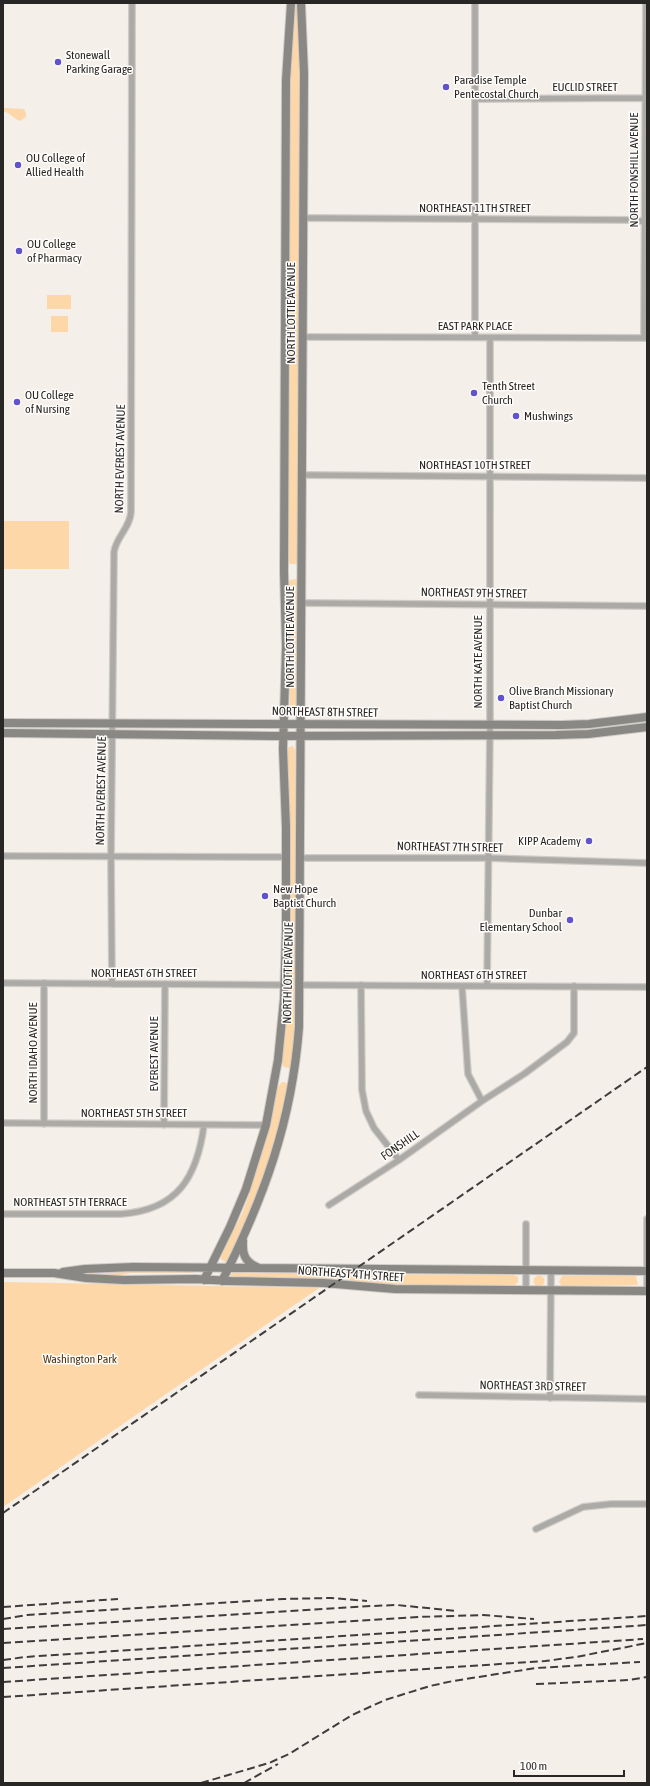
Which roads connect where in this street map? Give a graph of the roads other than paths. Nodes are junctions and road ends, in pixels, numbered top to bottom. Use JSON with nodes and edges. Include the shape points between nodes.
{"nodes":[{"id":1,"x":132,"y":3,"type":"edge"},
{"id":2,"x":291,"y":3,"type":"edge"},
{"id":3,"x":301,"y":3,"type":"edge"},
{"id":4,"x":475,"y":3,"type":"edge"},
{"id":5,"x":646,"y":3,"type":"edge"},
{"id":6,"x":645,"y":98,"type":"junction"},
{"id":7,"x":476,"y":99,"type":"junction"},
{"id":8,"x":646,"y":104,"type":"edge"},
{"id":9,"x":303,"y":218,"type":"junction"},
{"id":10,"x":475,"y":218,"type":"junction"},
{"id":11,"x":646,"y":221,"type":"edge"},
{"id":12,"x":303,"y":337,"type":"junction"},
{"id":13,"x":475,"y":337,"type":"junction"},
{"id":14,"x":490,"y":338,"type":"junction"},
{"id":15,"x":646,"y":338,"type":"edge"},
{"id":16,"x":302,"y":475,"type":"junction"},
{"id":17,"x":489,"y":476,"type":"junction"},
{"id":18,"x":647,"y":478,"type":"edge"},
{"id":19,"x":302,"y":603,"type":"junction"},
{"id":20,"x":489,"y":604,"type":"junction"},
{"id":21,"x":647,"y":606,"type":"edge"},
{"id":22,"x":647,"y":717,"type":"edge"},
{"id":23,"x":3,"y":723,"type":"edge"},
{"id":24,"x":113,"y":724,"type":"junction"},
{"id":25,"x":285,"y":724,"type":"junction"},
{"id":26,"x":301,"y":724,"type":"junction"},
{"id":27,"x":490,"y":725,"type":"junction"},
{"id":28,"x":647,"y":727,"type":"edge"},
{"id":29,"x":3,"y":733,"type":"edge"},
{"id":30,"x":113,"y":734,"type":"junction"},
{"id":31,"x":489,"y":735,"type":"junction"},
{"id":32,"x":284,"y":736,"type":"junction"},
{"id":33,"x":300,"y":736,"type":"junction"},
{"id":34,"x":3,"y":856,"type":"edge"},
{"id":35,"x":111,"y":856,"type":"junction"},
{"id":36,"x":286,"y":857,"type":"junction"},
{"id":37,"x":300,"y":858,"type":"junction"},
{"id":38,"x":488,"y":858,"type":"junction"},
{"id":39,"x":647,"y":863,"type":"edge"},
{"id":40,"x":3,"y":983,"type":"edge"},
{"id":41,"x":44,"y":983,"type":"junction"},
{"id":42,"x":112,"y":984,"type":"junction"},
{"id":43,"x":165,"y":984,"type":"junction"},
{"id":44,"x":284,"y":985,"type":"junction"},
{"id":45,"x":300,"y":985,"type":"junction"},
{"id":46,"x":361,"y":985,"type":"junction"},
{"id":47,"x":462,"y":986,"type":"junction"},
{"id":48,"x":488,"y":986,"type":"junction"},
{"id":49,"x":574,"y":986,"type":"junction"},
{"id":50,"x":647,"y":986,"type":"edge"},
{"id":51,"x":482,"y":1101,"type":"junction"},
{"id":52,"x":3,"y":1123,"type":"edge"},
{"id":53,"x":44,"y":1124,"type":"junction"},
{"id":54,"x":164,"y":1124,"type":"junction"},
{"id":55,"x":204,"y":1125,"type":"junction"},
{"id":56,"x":266,"y":1125,"type":"junction"},
{"id":57,"x":399,"y":1160,"type":"junction"},
{"id":58,"x":329,"y":1205,"type":"dead end"},
{"id":59,"x":3,"y":1214,"type":"edge"},
{"id":60,"x":647,"y":1219,"type":"edge"},
{"id":61,"x":526,"y":1224,"type":"dead end"},
{"id":62,"x":243,"y":1239,"type":"junction"},
{"id":63,"x":210,"y":1268,"type":"junction"},
{"id":64,"x":229,"y":1268,"type":"junction"},
{"id":65,"x":260,"y":1268,"type":"junction"},
{"id":66,"x":526,"y":1271,"type":"junction"},
{"id":67,"x":551,"y":1271,"type":"junction"},
{"id":68,"x":647,"y":1271,"type":"edge"},
{"id":69,"x":3,"y":1273,"type":"edge"},
{"id":70,"x":54,"y":1273,"type":"junction"},
{"id":71,"x":204,"y":1280,"type":"junction"},
{"id":72,"x":222,"y":1281,"type":"junction"},
{"id":73,"x":526,"y":1290,"type":"junction"},
{"id":74,"x":551,"y":1290,"type":"junction"},
{"id":75,"x":647,"y":1291,"type":"edge"},
{"id":76,"x":419,"y":1396,"type":"dead end"},
{"id":77,"x":550,"y":1398,"type":"junction"},
{"id":78,"x":647,"y":1399,"type":"edge"},
{"id":79,"x":647,"y":1504,"type":"edge"},
{"id":80,"x":536,"y":1528,"type":"dead end"}],
"edges":[{"from":1,"to":24,"type":"street","name":"NORTH EVEREST AVENUE","via":[[132,512],[129,523],[117,540],[114,552]]},
{"from":2,"to":25,"type":"main road","name":"NORTH LOTTIE AVENUE","via":[[286,80]]},
{"from":3,"to":9,"type":"main road","name":"NORTH LOTTIE AVENUE","via":[[304,73]]},
{"from":4,"to":7,"type":"street"},
{"from":5,"to":6,"type":"street","name":"NORTH FONSHILL AVENUE"},
{"from":6,"to":7,"type":"street","name":"EUCLID STREET"},
{"from":6,"to":8,"type":"street","name":"NORTH FONSHILL AVENUE"},
{"from":7,"to":10,"type":"street"},
{"from":8,"to":11,"type":"street","name":"NORTH FONSHILL AVENUE"},
{"from":9,"to":10,"type":"street","name":"NORTHEAST 11TH STREET"},
{"from":9,"to":12,"type":"main road","name":"NORTH LOTTIE AVENUE"},
{"from":10,"to":11,"type":"street","name":"NORTHEAST 11TH STREET"},
{"from":10,"to":13,"type":"street"},
{"from":11,"to":15,"type":"street","name":"NORTH FONSHILL AVENUE"},
{"from":12,"to":13,"type":"street","name":"EAST PARK PLACE"},
{"from":12,"to":16,"type":"main road","name":"NORTH LOTTIE AVENUE"},
{"from":13,"to":14,"type":"street","name":"EAST PARK PLACE"},
{"from":14,"to":15,"type":"street","name":"EAST PARK PLACE"},
{"from":14,"to":17,"type":"street","name":"NORTH KATE AVENUE"},
{"from":16,"to":17,"type":"street","name":"NORTHEAST 10TH STREET"},
{"from":16,"to":19,"type":"main road","name":"NORTH LOTTIE AVENUE"},
{"from":17,"to":18,"type":"street","name":"NORTHEAST 10TH STREET"},
{"from":17,"to":20,"type":"street","name":"NORTH KATE AVENUE"},
{"from":19,"to":20,"type":"street","name":"NORTHEAST 9TH STREET"},
{"from":19,"to":26,"type":"main road","name":"NORTH LOTTIE AVENUE"},
{"from":20,"to":21,"type":"street","name":"NORTHEAST 9TH STREET"},
{"from":20,"to":27,"type":"street","name":"NORTH KATE AVENUE"},
{"from":22,"to":27,"type":"main road","name":"NORTHEAST 8TH STREET","via":[[589,724]]},
{"from":23,"to":24,"type":"main road","name":"NORTHEAST 8TH STREET"},
{"from":24,"to":25,"type":"main road","name":"NORTHEAST 8TH STREET"},
{"from":24,"to":30,"type":"street","name":"NORTH EVEREST AVENUE"},
{"from":25,"to":26,"type":"main road","name":"NORTHEAST 8TH STREET"},
{"from":25,"to":32,"type":"main road","name":"NORTH LOTTIE AVENUE"},
{"from":26,"to":27,"type":"main road","name":"NORTHEAST 8TH STREET"},
{"from":26,"to":33,"type":"main road","name":"NORTH LOTTIE AVENUE"},
{"from":27,"to":31,"type":"street","name":"NORTH KATE AVENUE"},
{"from":28,"to":31,"type":"main road","name":"NORTHEAST 8TH STREET","via":[[588,734]]},
{"from":29,"to":30,"type":"main road","name":"NORTHEAST 8TH STREET"},
{"from":30,"to":32,"type":"main road","name":"NORTHEAST 8TH STREET"},
{"from":30,"to":35,"type":"street","name":"NORTH EVEREST AVENUE"},
{"from":31,"to":33,"type":"main road","name":"NORTHEAST 8TH STREET"},
{"from":31,"to":38,"type":"street","name":"NORTH KATE AVENUE"},
{"from":32,"to":33,"type":"main road","name":"NORTHEAST 8TH STREET"},
{"from":32,"to":36,"type":"main road","name":"NORTH LOTTIE AVENUE"},
{"from":33,"to":37,"type":"main road","name":"NORTH LOTTIE AVENUE"},
{"from":34,"to":35,"type":"street"},
{"from":35,"to":36,"type":"street"},
{"from":35,"to":42,"type":"street","name":"NORTH EVEREST AVENUE"},
{"from":36,"to":44,"type":"main road","name":"NORTH LOTTIE AVENUE"},
{"from":37,"to":38,"type":"street","name":"NORTHEAST 7TH STREET"},
{"from":37,"to":45,"type":"main road","name":"NORTH LOTTIE AVENUE"},
{"from":38,"to":39,"type":"street","name":"NORTHEAST 7TH STREET"},
{"from":38,"to":48,"type":"street","name":"NORTH KATE AVENUE"},
{"from":40,"to":41,"type":"street","name":"NORTHEAST 6TH STREET"},
{"from":41,"to":42,"type":"street","name":"NORTHEAST 6TH STREET"},
{"from":41,"to":53,"type":"street","name":"NORTH IDAHO AVENUE"},
{"from":42,"to":43,"type":"street","name":"NORTHEAST 6TH STREET"},
{"from":43,"to":44,"type":"street","name":"NORTHEAST 6TH STREET"},
{"from":43,"to":54,"type":"street","name":"EVEREST AVENUE"},
{"from":44,"to":56,"type":"main road","name":"NORTH LOTTIE AVENUE","via":[[278,1060]]},
{"from":45,"to":46,"type":"street","name":"NORTHEAST 6TH STREET"},
{"from":45,"to":62,"type":"main road","name":"NORTH LOTTIE AVENUE","via":[[297,1055],[287,1112],[271,1169]]},
{"from":46,"to":47,"type":"street","name":"NORTHEAST 6TH STREET"},
{"from":46,"to":57,"type":"street","via":[[362,1090],[366,1111],[374,1128]]},
{"from":47,"to":48,"type":"street","name":"NORTHEAST 6TH STREET"},
{"from":47,"to":51,"type":"street","via":[[468,1074]]},
{"from":48,"to":49,"type":"street","name":"NORTHEAST 6TH STREET"},
{"from":49,"to":50,"type":"street","name":"NORTHEAST 6TH STREET"},
{"from":49,"to":51,"type":"street","via":[[574,1033],[567,1042]]},
{"from":51,"to":57,"type":"street","name":"FONSHILL"},
{"from":52,"to":53,"type":"street","name":"NORTHEAST 5TH STREET"},
{"from":53,"to":54,"type":"street","name":"NORTHEAST 5TH STREET"},
{"from":54,"to":55,"type":"street","name":"NORTHEAST 5TH STREET"},
{"from":55,"to":56,"type":"street","name":"NORTHEAST 5TH STREET"},
{"from":55,"to":59,"type":"street","name":"NORTHEAST 5TH TERRACE","via":[[201,1147],[192,1172],[177,1191],[158,1205],[121,1214]]},
{"from":56,"to":63,"type":"main road","name":"NORTH LOTTIE AVENUE","via":[[246,1189]]},
{"from":57,"to":58,"type":"street","name":"FONSHILL"},
{"from":60,"to":68,"type":"street"},
{"from":61,"to":66,"type":"street"},
{"from":62,"to":64,"type":"main road","name":"NORTH LOTTIE AVENUE"},
{"from":62,"to":65,"type":"main road","via":[[247,1261]]},
{"from":63,"to":64,"type":"main road","name":"NORTHEAST 4TH STREET"},
{"from":63,"to":70,"type":"main road","name":"NORTHEAST 4TH STREET","via":[[92,1269]]},
{"from":63,"to":71,"type":"main road","name":"NORTH LOTTIE AVENUE"},
{"from":64,"to":65,"type":"main road","name":"NORTHEAST 4TH STREET"},
{"from":64,"to":72,"type":"main road","name":"NORTH LOTTIE AVENUE"},
{"from":65,"to":66,"type":"main road","name":"NORTHEAST 4TH STREET"},
{"from":66,"to":67,"type":"main road","name":"NORTHEAST 4TH STREET"},
{"from":66,"to":73,"type":"street"},
{"from":67,"to":68,"type":"main road","name":"NORTHEAST 4TH STREET"},
{"from":67,"to":74,"type":"street"},
{"from":68,"to":75,"type":"street"},
{"from":69,"to":70,"type":"main road","name":"NORTHEAST 4TH STREET"},
{"from":70,"to":71,"type":"main road","name":"NORTHEAST 4TH STREET","via":[[113,1280]]},
{"from":71,"to":72,"type":"main road","name":"NORTHEAST 4TH STREET"},
{"from":72,"to":73,"type":"main road","name":"NORTHEAST 4TH STREET","via":[[324,1283],[395,1289]]},
{"from":73,"to":74,"type":"main road","name":"NORTHEAST 4TH STREET"},
{"from":74,"to":75,"type":"main road","name":"NORTHEAST 4TH STREET"},
{"from":74,"to":77,"type":"street"},
{"from":76,"to":77,"type":"street","name":"NORTHEAST 3RD STREET"},
{"from":77,"to":78,"type":"street","name":"NORTHEAST 3RD STREET"},
{"from":79,"to":80,"type":"street","via":[[583,1507]]}]}
